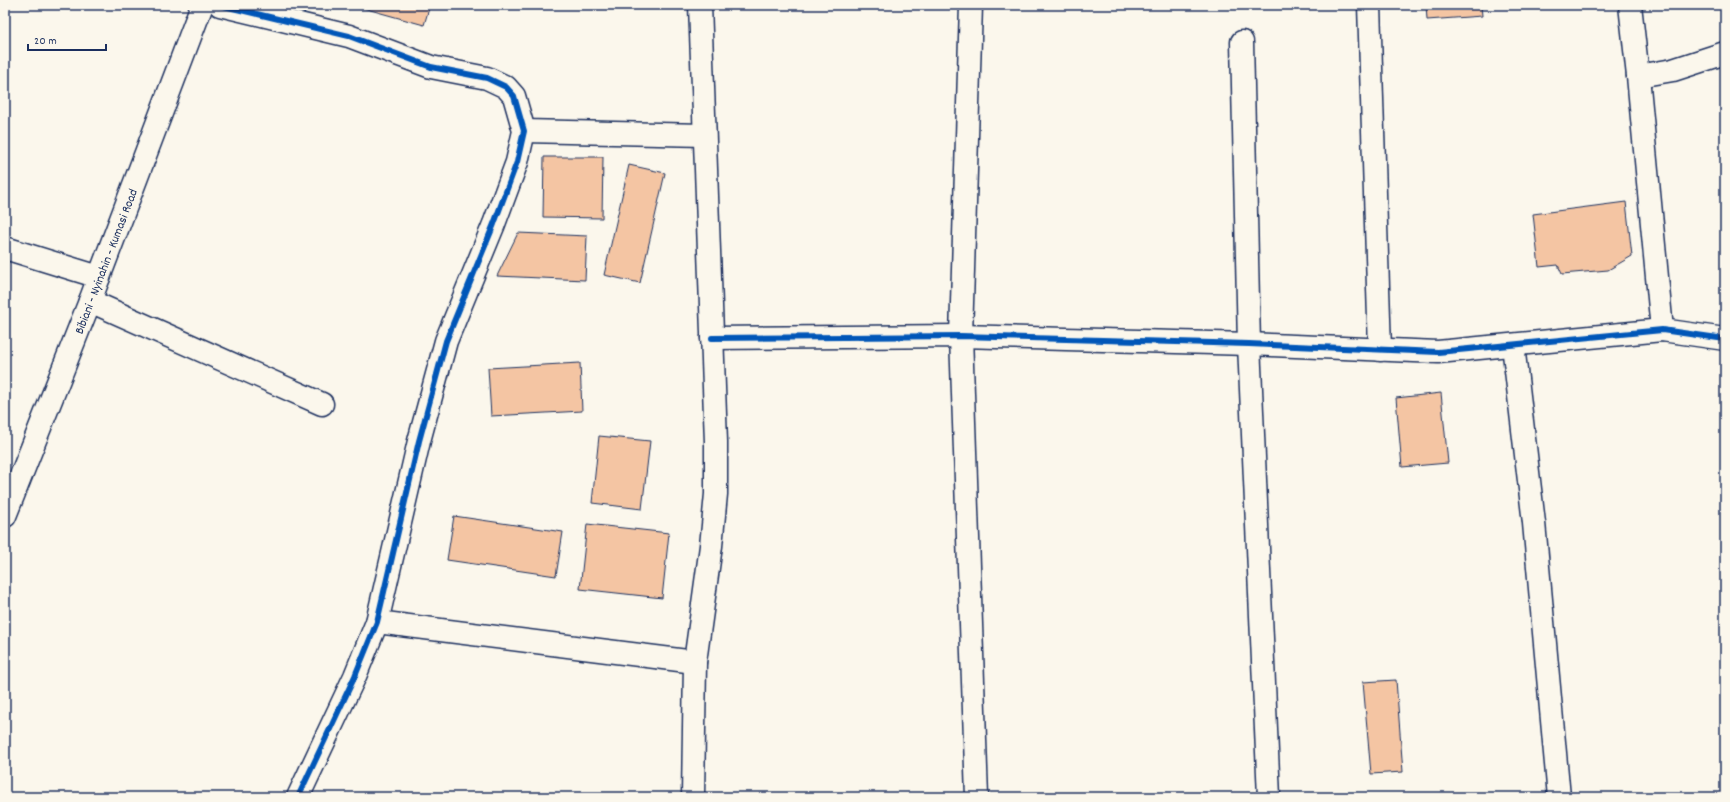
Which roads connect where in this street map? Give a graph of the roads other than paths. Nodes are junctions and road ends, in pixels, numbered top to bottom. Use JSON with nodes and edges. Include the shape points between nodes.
{"nodes":[{"id":1,"x":202,"y":5,"type":"edge"},
{"id":2,"x":220,"y":5,"type":"edge"},
{"id":3,"x":700,"y":5,"type":"edge"},
{"id":4,"x":971,"y":5,"type":"edge"},
{"id":5,"x":1369,"y":5,"type":"edge"},
{"id":6,"x":1630,"y":5,"type":"edge"},
{"id":7,"x":1242,"y":42,"type":"dead end"},
{"id":8,"x":1725,"y":53,"type":"edge"},
{"id":9,"x":1638,"y":76,"type":"junction"},
{"id":10,"x":524,"y":132,"type":"junction"},
{"id":11,"x":704,"y":135,"type":"junction"},
{"id":12,"x":5,"y":248,"type":"edge"},
{"id":13,"x":99,"y":277,"type":"junction"},
{"id":14,"x":90,"y":301,"type":"junction"},
{"id":15,"x":1662,"y":330,"type":"junction"},
{"id":16,"x":961,"y":336,"type":"junction"},
{"id":17,"x":712,"y":338,"type":"junction"},
{"id":18,"x":1725,"y":339,"type":"edge"},
{"id":19,"x":1249,"y":344,"type":"junction"},
{"id":20,"x":1513,"y":345,"type":"junction"},
{"id":21,"x":1380,"y":350,"type":"junction"},
{"id":22,"x":322,"y":404,"type":"dead end"},
{"id":23,"x":5,"y":516,"type":"edge"},
{"id":24,"x":377,"y":622,"type":"junction"},
{"id":25,"x":695,"y":662,"type":"junction"},
{"id":26,"x":298,"y":797,"type":"edge"},
{"id":27,"x":693,"y":797,"type":"edge"},
{"id":28,"x":978,"y":797,"type":"edge"},
{"id":29,"x":1269,"y":797,"type":"edge"},
{"id":30,"x":1559,"y":797,"type":"edge"}],
"edges":[{"from":1,"to":13,"type":"street","name":"Bibiani - Nyinahin - Kumasi Road"},
{"from":2,"to":10,"type":"street","via":[[349,36],[431,67],[487,78],[506,87],[514,96]]},
{"from":3,"to":11,"type":"street"},
{"from":4,"to":16,"type":"street"},
{"from":5,"to":21,"type":"street"},
{"from":6,"to":9,"type":"street"},
{"from":7,"to":19,"type":"street"},
{"from":8,"to":9,"type":"street","via":[[1673,70]]},
{"from":9,"to":15,"type":"street"},
{"from":10,"to":11,"type":"street"},
{"from":10,"to":24,"type":"street","via":[[517,162],[494,224],[446,341],[419,441]]},
{"from":11,"to":17,"type":"street"},
{"from":12,"to":13,"type":"street"},
{"from":13,"to":14,"type":"street","name":"Bibiani - Nyinahin - Kumasi Road"},
{"from":14,"to":22,"type":"street"},
{"from":14,"to":23,"type":"street","name":"Bibiani - Nyinahin - Kumasi Road"},
{"from":15,"to":18,"type":"street"},
{"from":15,"to":20,"type":"street"},
{"from":16,"to":17,"type":"street"},
{"from":16,"to":19,"type":"street"},
{"from":16,"to":28,"type":"street"},
{"from":17,"to":25,"type":"street","via":[[716,494]]},
{"from":19,"to":21,"type":"street"},
{"from":19,"to":29,"type":"street"},
{"from":20,"to":21,"type":"street","via":[[1438,352]]},
{"from":20,"to":30,"type":"street","via":[[1534,523]]},
{"from":24,"to":25,"type":"street"},
{"from":24,"to":26,"type":"street"},
{"from":25,"to":27,"type":"street"}]}
